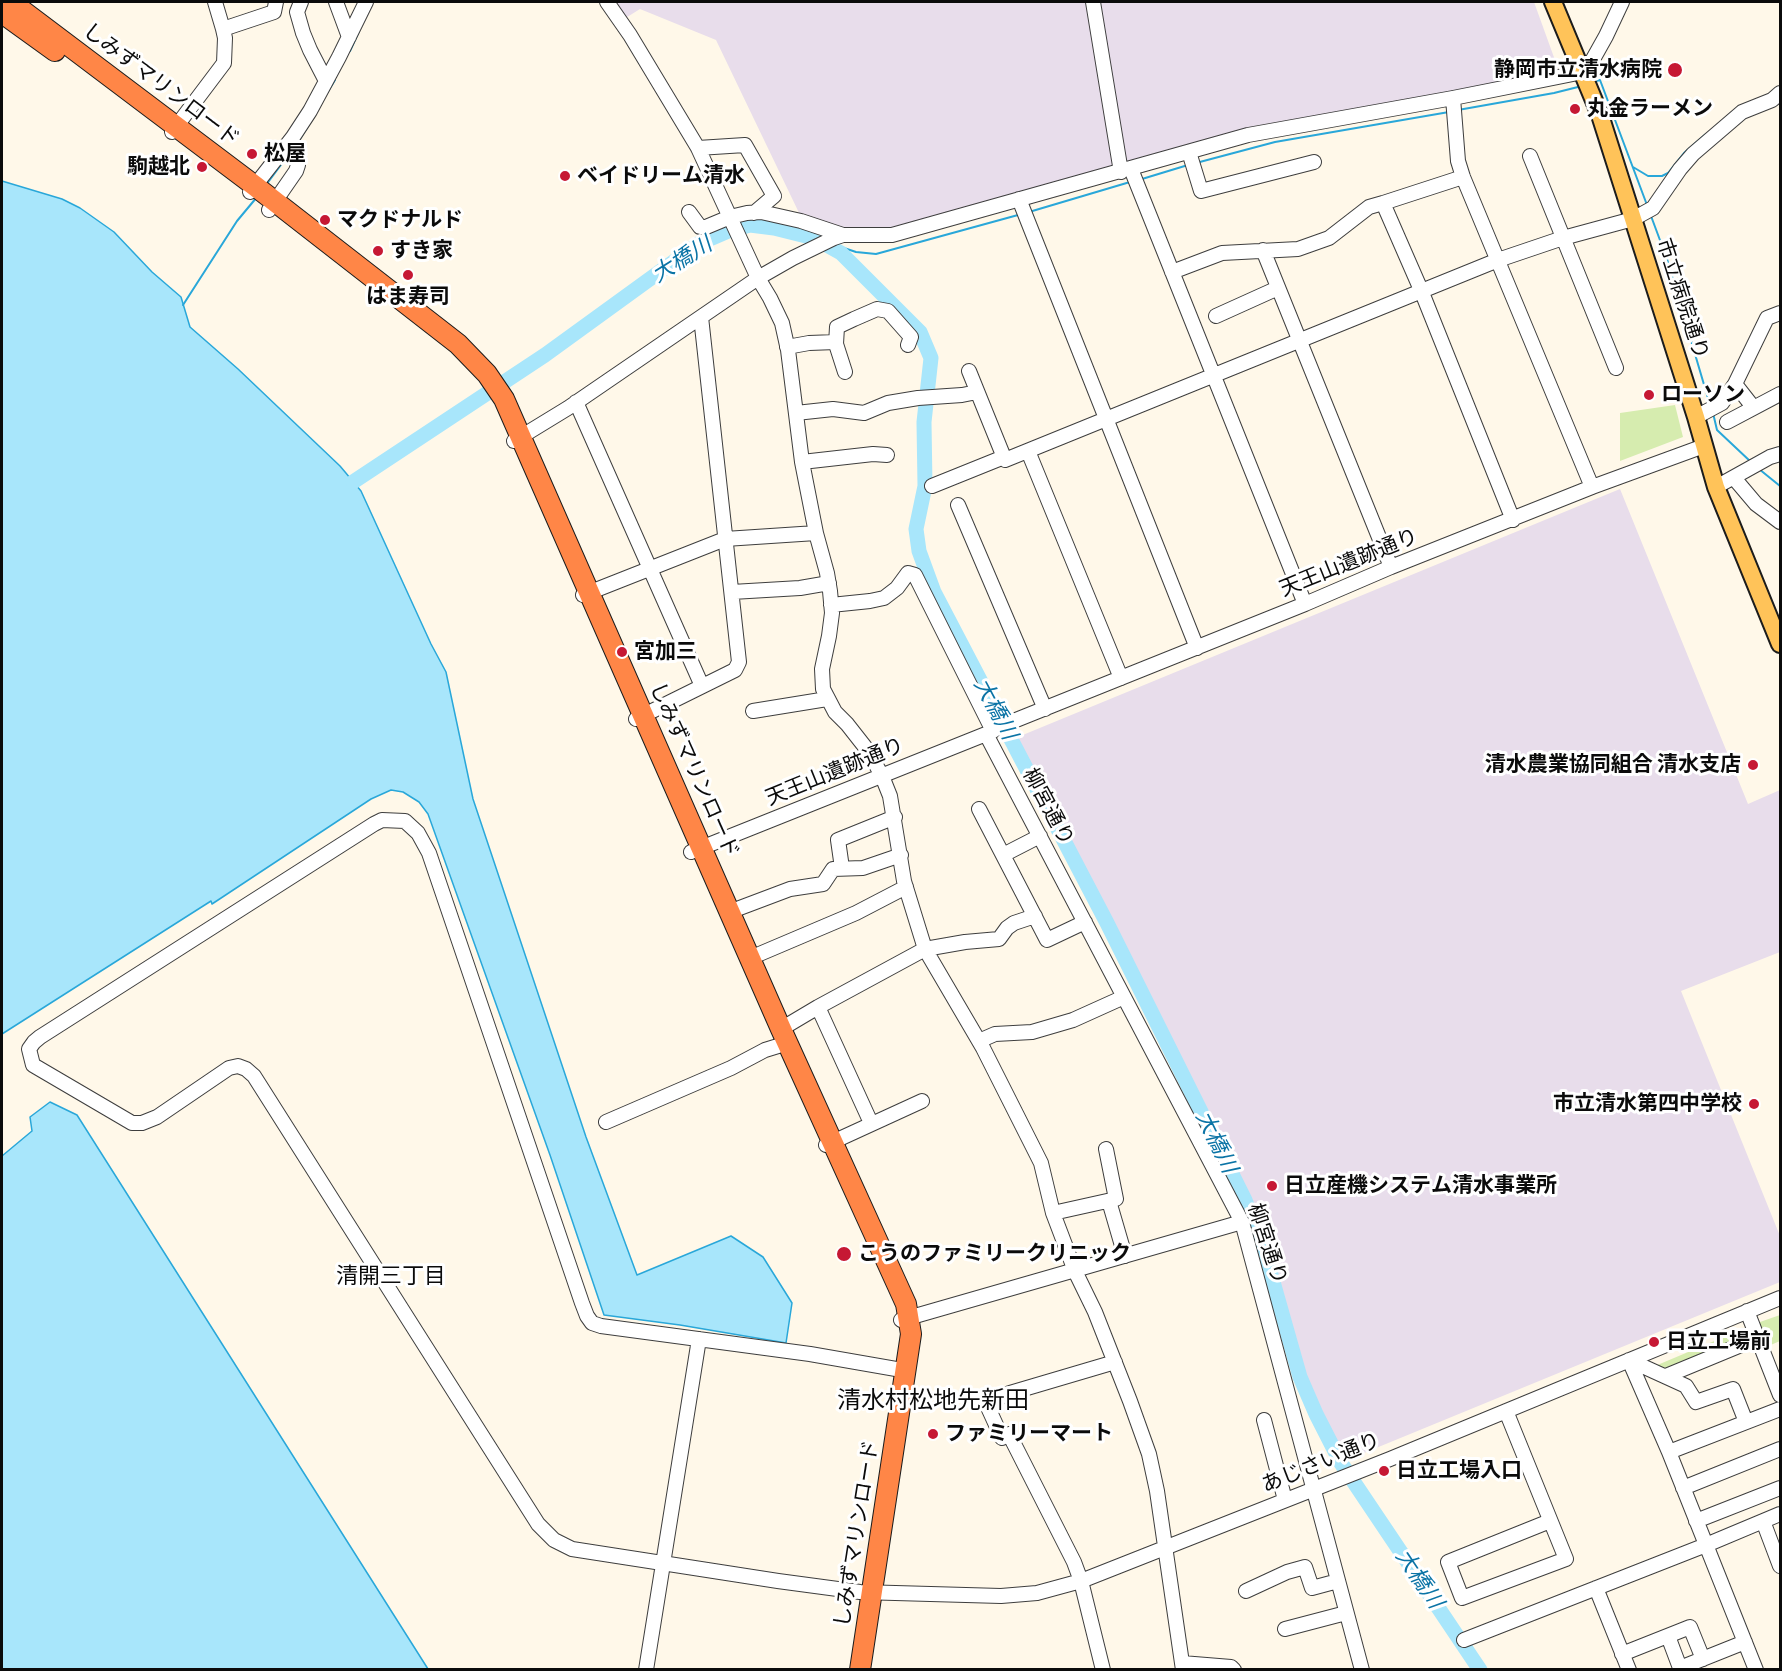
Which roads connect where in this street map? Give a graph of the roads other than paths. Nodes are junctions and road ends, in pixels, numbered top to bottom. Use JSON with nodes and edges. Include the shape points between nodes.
{"nodes":[{"id":1,"x":11,"y":2,"type":"edge"},
{"id":2,"x":215,"y":2,"type":"edge"},
{"id":3,"x":336,"y":2,"type":"edge"},
{"id":4,"x":366,"y":2,"type":"edge"},
{"id":5,"x":607,"y":2,"type":"edge"},
{"id":6,"x":1093,"y":2,"type":"edge"},
{"id":7,"x":1554,"y":2,"type":"edge"},
{"id":8,"x":1622,"y":2,"type":"edge"},
{"id":9,"x":275,"y":7,"type":"edge"},
{"id":10,"x":299,"y":7,"type":"edge"},
{"id":11,"x":2,"y":13,"type":"edge"},
{"id":12,"x":223,"y":29,"type":"junction"},
{"id":13,"x":349,"y":37,"type":"junction"},
{"id":14,"x":1583,"y":72,"type":"junction"},
{"id":15,"x":326,"y":81,"type":"junction"},
{"id":16,"x":1780,"y":93,"type":"edge"},
{"id":17,"x":1453,"y":98,"type":"junction"},
{"id":18,"x":174,"y":130,"type":"junction"},
{"id":19,"x":292,"y":139,"type":"junction"},
{"id":20,"x":698,"y":148,"type":"junction"},
{"id":21,"x":1189,"y":152,"type":"junction"},
{"id":22,"x":1530,"y":156,"type":"dead end"},
{"id":23,"x":1314,"y":162,"type":"dead end"},
{"id":24,"x":1126,"y":170,"type":"junction"},
{"id":25,"x":1463,"y":177,"type":"junction"},
{"id":26,"x":261,"y":197,"type":"junction"},
{"id":27,"x":1019,"y":199,"type":"junction"},
{"id":28,"x":1383,"y":203,"type":"junction"},
{"id":29,"x":689,"y":212,"type":"dead end"},
{"id":30,"x":754,"y":213,"type":"junction"},
{"id":31,"x":731,"y":219,"type":"junction"},
{"id":32,"x":1633,"y":219,"type":"junction"},
{"id":33,"x":838,"y":237,"type":"junction"},
{"id":34,"x":1563,"y":238,"type":"junction"},
{"id":35,"x":1263,"y":250,"type":"junction"},
{"id":36,"x":1498,"y":260,"type":"junction"},
{"id":37,"x":1172,"y":272,"type":"junction"},
{"id":38,"x":758,"y":278,"type":"junction"},
{"id":39,"x":1278,"y":288,"type":"junction"},
{"id":40,"x":1421,"y":290,"type":"junction"},
{"id":41,"x":1780,"y":313,"type":"edge"},
{"id":42,"x":1216,"y":316,"type":"dead end"},
{"id":43,"x":701,"y":317,"type":"junction"},
{"id":44,"x":1298,"y":340,"type":"junction"},
{"id":45,"x":836,"y":342,"type":"junction"},
{"id":46,"x":908,"y":345,"type":"dead end"},
{"id":47,"x":787,"y":347,"type":"junction"},
{"id":48,"x":1616,"y":368,"type":"dead end"},
{"id":49,"x":969,"y":371,"type":"dead end"},
{"id":50,"x":845,"y":372,"type":"dead end"},
{"id":51,"x":1213,"y":374,"type":"junction"},
{"id":52,"x":1735,"y":384,"type":"junction"},
{"id":53,"x":977,"y":392,"type":"junction"},
{"id":54,"x":1780,"y":394,"type":"edge"},
{"id":55,"x":576,"y":402,"type":"junction"},
{"id":56,"x":1753,"y":407,"type":"junction"},
{"id":57,"x":796,"y":413,"type":"junction"},
{"id":58,"x":1696,"y":417,"type":"junction"},
{"id":59,"x":1107,"y":418,"type":"junction"},
{"id":60,"x":1727,"y":422,"type":"dead end"},
{"id":61,"x":517,"y":440,"type":"junction"},
{"id":62,"x":1704,"y":446,"type":"junction"},
{"id":63,"x":1028,"y":451,"type":"junction"},
{"id":64,"x":1780,"y":454,"type":"edge"},
{"id":65,"x":886,"y":455,"type":"dead end"},
{"id":66,"x":1004,"y":457,"type":"junction"},
{"id":67,"x":802,"y":462,"type":"junction"},
{"id":68,"x":1734,"y":478,"type":"junction"},
{"id":69,"x":932,"y":486,"type":"dead end"},
{"id":70,"x":1593,"y":487,"type":"junction"},
{"id":71,"x":1716,"y":487,"type":"junction"},
{"id":72,"x":958,"y":505,"type":"dead end"},
{"id":73,"x":1513,"y":520,"type":"junction"},
{"id":74,"x":1780,"y":522,"type":"edge"},
{"id":75,"x":816,"y":533,"type":"junction"},
{"id":76,"x":725,"y":539,"type":"junction"},
{"id":77,"x":1391,"y":567,"type":"junction"},
{"id":78,"x":650,"y":568,"type":"junction"},
{"id":79,"x":829,"y":583,"type":"junction"},
{"id":80,"x":732,"y":592,"type":"junction"},
{"id":81,"x":586,"y":594,"type":"junction"},
{"id":82,"x":1305,"y":604,"type":"junction"},
{"id":83,"x":831,"y":605,"type":"junction"},
{"id":84,"x":1780,"y":644,"type":"edge"},
{"id":85,"x":1197,"y":648,"type":"junction"},
{"id":86,"x":1121,"y":678,"type":"junction"},
{"id":87,"x":702,"y":686,"type":"junction"},
{"id":88,"x":827,"y":699,"type":"junction"},
{"id":89,"x":1045,"y":709,"type":"junction"},
{"id":90,"x":753,"y":711,"type":"dead end"},
{"id":91,"x":639,"y":718,"type":"junction"},
{"id":92,"x":991,"y":732,"type":"junction"},
{"id":93,"x":882,"y":776,"type":"junction"},
{"id":94,"x":979,"y":809,"type":"dead end"},
{"id":95,"x":895,"y":817,"type":"junction"},
{"id":96,"x":1040,"y":836,"type":"junction"},
{"id":97,"x":696,"y":850,"type":"junction"},
{"id":98,"x":901,"y":855,"type":"junction"},
{"id":99,"x":1003,"y":855,"type":"junction"},
{"id":100,"x":842,"y":868,"type":"junction"},
{"id":101,"x":906,"y":887,"type":"junction"},
{"id":102,"x":729,"y":912,"type":"junction"},
{"id":103,"x":1035,"y":916,"type":"junction"},
{"id":104,"x":1085,"y":922,"type":"junction"},
{"id":105,"x":925,"y":949,"type":"junction"},
{"id":106,"x":750,"y":958,"type":"junction"},
{"id":107,"x":1124,"y":997,"type":"junction"},
{"id":108,"x":818,"y":1007,"type":"junction"},
{"id":109,"x":780,"y":1037,"type":"junction"},
{"id":110,"x":980,"y":1041,"type":"junction"},
{"id":111,"x":922,"y":1101,"type":"dead end"},
{"id":112,"x":606,"y":1122,"type":"dead end"},
{"id":113,"x":871,"y":1124,"type":"junction"},
{"id":114,"x":828,"y":1144,"type":"junction"},
{"id":115,"x":1106,"y":1149,"type":"dead end"},
{"id":116,"x":1109,"y":1201,"type":"junction"},
{"id":117,"x":1053,"y":1213,"type":"junction"},
{"id":118,"x":1242,"y":1222,"type":"junction"},
{"id":119,"x":1125,"y":1256,"type":"junction"},
{"id":120,"x":1075,"y":1271,"type":"junction"},
{"id":121,"x":1780,"y":1298,"type":"edge"},
{"id":122,"x":1748,"y":1311,"type":"junction"},
{"id":123,"x":905,"y":1319,"type":"junction"},
{"id":124,"x":1758,"y":1338,"type":"junction"},
{"id":125,"x":699,"y":1339,"type":"junction"},
{"id":126,"x":1629,"y":1360,"type":"junction"},
{"id":127,"x":1115,"y":1362,"type":"junction"},
{"id":128,"x":896,"y":1369,"type":"junction"},
{"id":129,"x":1666,"y":1376,"type":"junction"},
{"id":130,"x":1780,"y":1395,"type":"edge"},
{"id":131,"x":1780,"y":1409,"type":"edge"},
{"id":132,"x":1506,"y":1411,"type":"junction"},
{"id":133,"x":1264,"y":1420,"type":"dead end"},
{"id":134,"x":1746,"y":1422,"type":"junction"},
{"id":135,"x":1780,"y":1449,"type":"edge"},
{"id":136,"x":1669,"y":1452,"type":"junction"},
{"id":137,"x":1683,"y":1488,"type":"junction"},
{"id":138,"x":1780,"y":1488,"type":"edge"},
{"id":139,"x":1313,"y":1489,"type":"junction"},
{"id":140,"x":1285,"y":1500,"type":"junction"},
{"id":141,"x":1780,"y":1514,"type":"edge"},
{"id":142,"x":1550,"y":1521,"type":"junction"},
{"id":143,"x":1696,"y":1521,"type":"junction"},
{"id":144,"x":1763,"y":1521,"type":"junction"},
{"id":145,"x":1706,"y":1545,"type":"junction"},
{"id":146,"x":1166,"y":1548,"type":"junction"},
{"id":147,"x":663,"y":1563,"type":"junction"},
{"id":148,"x":1780,"y":1566,"type":"edge"},
{"id":149,"x":1081,"y":1581,"type":"junction"},
{"id":150,"x":1338,"y":1581,"type":"junction"},
{"id":151,"x":1596,"y":1588,"type":"junction"},
{"id":152,"x":1246,"y":1591,"type":"dead end"},
{"id":153,"x":866,"y":1592,"type":"junction"},
{"id":154,"x":1346,"y":1613,"type":"junction"},
{"id":155,"x":1285,"y":1629,"type":"dead end"},
{"id":156,"x":1668,"y":1636,"type":"junction"},
{"id":157,"x":1464,"y":1640,"type":"dead end"},
{"id":158,"x":1745,"y":1642,"type":"junction"},
{"id":159,"x":1622,"y":1654,"type":"junction"},
{"id":160,"x":1702,"y":1659,"type":"junction"},
{"id":161,"x":1183,"y":1666,"type":"edge"},
{"id":162,"x":646,"y":1670,"type":"edge"},
{"id":163,"x":849,"y":1670,"type":"edge"},
{"id":164,"x":860,"y":1670,"type":"edge"},
{"id":165,"x":1103,"y":1670,"type":"edge"},
{"id":166,"x":1233,"y":1670,"type":"edge"},
{"id":167,"x":1362,"y":1670,"type":"edge"},
{"id":168,"x":1629,"y":1670,"type":"edge"},
{"id":169,"x":1756,"y":1670,"type":"edge"}],
"edges":[{"from":1,"to":18,"type":"highway","name":"しみずマリンロード"},
{"from":2,"to":12,"type":"street"},
{"from":3,"to":13,"type":"street"},
{"from":4,"to":13,"type":"street"},
{"from":5,"to":20,"type":"street"},
{"from":6,"to":24,"type":"street"},
{"from":7,"to":14,"type":"main road","name":"市立病院通り"},
{"from":8,"to":14,"type":"street"},
{"from":9,"to":10,"type":"street","via":[[276,17]]},
{"from":9,"to":12,"type":"street"},
{"from":10,"to":15,"type":"street","via":[[310,50]]},
{"from":11,"to":18,"type":"highway","name":"しみずマリンロード"},
{"from":12,"to":18,"type":"street","via":[[224,63]]},
{"from":13,"to":15,"type":"street"},
{"from":14,"to":17,"type":"street"},
{"from":14,"to":32,"type":"main road","name":"市立病院通り"},
{"from":15,"to":19,"type":"street"},
{"from":16,"to":32,"type":"street","via":[[1742,112],[1693,154],[1653,208]]},
{"from":17,"to":21,"type":"street","via":[[1258,133]]},
{"from":17,"to":25,"type":"street"},
{"from":18,"to":26,"type":"highway","name":"しみずマリンロード"},
{"from":19,"to":26,"type":"street"},
{"from":19,"to":26,"type":"street","via":[[296,171]]},
{"from":20,"to":30,"type":"street","via":[[746,145],[774,195]]},
{"from":20,"to":31,"type":"street"},
{"from":21,"to":23,"type":"street","via":[[1201,191]]},
{"from":21,"to":24,"type":"street"},
{"from":22,"to":34,"type":"street"},
{"from":24,"to":27,"type":"street"},
{"from":24,"to":37,"type":"street"},
{"from":25,"to":28,"type":"street"},
{"from":25,"to":36,"type":"street"},
{"from":26,"to":61,"type":"highway","name":"しみずマリンロード","via":[[452,348],[483,377],[499,400]]},
{"from":27,"to":33,"type":"street","via":[[892,235]]},
{"from":27,"to":59,"type":"street"},
{"from":28,"to":35,"type":"street","via":[[1369,207],[1329,238],[1298,249]]},
{"from":28,"to":40,"type":"street"},
{"from":29,"to":31,"type":"street","via":[[700,227]]},
{"from":30,"to":31,"type":"street"},
{"from":30,"to":33,"type":"street","via":[[778,216]]},
{"from":31,"to":38,"type":"street"},
{"from":32,"to":34,"type":"street"},
{"from":32,"to":58,"type":"main road","name":"市立病院通り"},
{"from":33,"to":38,"type":"street"},
{"from":34,"to":36,"type":"street"},
{"from":34,"to":48,"type":"street"},
{"from":35,"to":37,"type":"street","via":[[1222,253]]},
{"from":35,"to":39,"type":"street"},
{"from":36,"to":40,"type":"street"},
{"from":36,"to":70,"type":"street"},
{"from":37,"to":51,"type":"street"},
{"from":38,"to":43,"type":"street"},
{"from":38,"to":47,"type":"street","via":[[782,323]]},
{"from":39,"to":42,"type":"street"},
{"from":39,"to":44,"type":"street"},
{"from":40,"to":44,"type":"street"},
{"from":40,"to":73,"type":"street"},
{"from":41,"to":52,"type":"street","via":[[1767,318]]},
{"from":43,"to":55,"type":"street"},
{"from":43,"to":76,"type":"street"},
{"from":44,"to":51,"type":"street"},
{"from":44,"to":77,"type":"street"},
{"from":45,"to":46,"type":"street","via":[[837,327],[882,309],[911,337]]},
{"from":45,"to":47,"type":"street"},
{"from":45,"to":50,"type":"street"},
{"from":47,"to":57,"type":"street"},
{"from":49,"to":53,"type":"street"},
{"from":51,"to":59,"type":"street"},
{"from":51,"to":82,"type":"street"},
{"from":52,"to":56,"type":"street"},
{"from":52,"to":58,"type":"street","via":[[1722,403]]},
{"from":53,"to":57,"type":"street","via":[[888,403],[864,413],[842,409]]},
{"from":53,"to":66,"type":"street"},
{"from":54,"to":56,"type":"street"},
{"from":55,"to":61,"type":"street"},
{"from":55,"to":78,"type":"street"},
{"from":56,"to":60,"type":"street"},
{"from":57,"to":67,"type":"street"},
{"from":58,"to":62,"type":"main road","name":"市立病院通り"},
{"from":59,"to":63,"type":"street"},
{"from":59,"to":85,"type":"street"},
{"from":61,"to":81,"type":"highway","name":"しみずマリンロード"},
{"from":62,"to":70,"type":"street","name":"天王山遺跡通り"},
{"from":62,"to":71,"type":"main road","name":"市立病院通り"},
{"from":63,"to":66,"type":"street","via":[[1005,460]]},
{"from":63,"to":86,"type":"street"},
{"from":64,"to":68,"type":"street"},
{"from":65,"to":67,"type":"street"},
{"from":66,"to":69,"type":"street"},
{"from":67,"to":75,"type":"street"},
{"from":68,"to":71,"type":"street"},
{"from":68,"to":74,"type":"street","via":[[1756,504]]},
{"from":70,"to":73,"type":"street","name":"天王山遺跡通り"},
{"from":71,"to":84,"type":"main road","name":"市立病院通り"},
{"from":72,"to":89,"type":"street"},
{"from":73,"to":77,"type":"street","name":"天王山遺跡通り"},
{"from":75,"to":76,"type":"street"},
{"from":75,"to":79,"type":"street"},
{"from":76,"to":78,"type":"street"},
{"from":76,"to":80,"type":"street"},
{"from":77,"to":82,"type":"street","name":"天王山遺跡通り"},
{"from":78,"to":81,"type":"street"},
{"from":78,"to":87,"type":"street"},
{"from":79,"to":80,"type":"street"},
{"from":79,"to":83,"type":"street"},
{"from":80,"to":87,"type":"street","via":[[739,662],[735,670]]},
{"from":81,"to":91,"type":"highway","name":"しみずマリンロード"},
{"from":82,"to":85,"type":"street","name":"天王山遺跡通り"},
{"from":83,"to":88,"type":"street","via":[[822,669]]},
{"from":83,"to":92,"type":"street","name":"柳宮通り","via":[[884,598],[908,573],[915,575]]},
{"from":85,"to":86,"type":"street","name":"天王山遺跡通り"},
{"from":86,"to":89,"type":"street","name":"天王山遺跡通り"},
{"from":87,"to":91,"type":"street"},
{"from":88,"to":90,"type":"street"},
{"from":88,"to":93,"type":"street","via":[[869,752]]},
{"from":89,"to":92,"type":"street","name":"天王山遺跡通り"},
{"from":91,"to":97,"type":"highway","name":"しみずマリンロード"},
{"from":92,"to":93,"type":"street","name":"天王山遺跡通り"},
{"from":92,"to":96,"type":"street","name":"柳宮通り"},
{"from":93,"to":95,"type":"street"},
{"from":93,"to":97,"type":"street","name":"天王山遺跡通り"},
{"from":94,"to":99,"type":"street"},
{"from":95,"to":98,"type":"street"},
{"from":95,"to":100,"type":"street","via":[[837,840]]},
{"from":96,"to":99,"type":"street"},
{"from":96,"to":104,"type":"street","name":"柳宮通り"},
{"from":97,"to":102,"type":"highway","name":"しみずマリンロード"},
{"from":97,"to":109,"type":"highway","name":"しみずマリンロード"},
{"from":98,"to":100,"type":"street","via":[[863,868]]},
{"from":98,"to":101,"type":"street"},
{"from":99,"to":103,"type":"street"},
{"from":100,"to":102,"type":"street","via":[[833,869],[823,884],[790,889]]},
{"from":101,"to":105,"type":"street"},
{"from":101,"to":106,"type":"street"},
{"from":102,"to":106,"type":"highway","name":"しみずマリンロード"},
{"from":103,"to":104,"type":"street","via":[[1047,940]]},
{"from":103,"to":105,"type":"street","via":[[1014,923],[999,939]]},
{"from":104,"to":107,"type":"street","name":"柳宮通り"},
{"from":105,"to":108,"type":"street"},
{"from":105,"to":110,"type":"street"},
{"from":106,"to":109,"type":"highway","name":"しみずマリンロード"},
{"from":107,"to":110,"type":"street","via":[[1064,1023],[1032,1032],[995,1034]]},
{"from":107,"to":118,"type":"street","name":"柳宮通り"},
{"from":108,"to":109,"type":"street"},
{"from":108,"to":113,"type":"street"},
{"from":109,"to":112,"type":"street","via":[[731,1068]]},
{"from":109,"to":114,"type":"highway","name":"しみずマリンロード"},
{"from":110,"to":117,"type":"street","via":[[1041,1163]]},
{"from":111,"to":113,"type":"street"},
{"from":113,"to":114,"type":"street"},
{"from":114,"to":123,"type":"highway","name":"しみずマリンロード"},
{"from":115,"to":116,"type":"street","via":[[1116,1199]]},
{"from":116,"to":117,"type":"street"},
{"from":116,"to":119,"type":"street"},
{"from":117,"to":120,"type":"street"},
{"from":118,"to":119,"type":"street"},
{"from":118,"to":139,"type":"street","name":"柳宮通り"},
{"from":119,"to":120,"type":"street"},
{"from":120,"to":123,"type":"street"},
{"from":120,"to":127,"type":"street"},
{"from":121,"to":122,"type":"street","name":"あじさい通り"},
{"from":122,"to":124,"type":"street"},
{"from":122,"to":126,"type":"street","name":"あじさい通り"},
{"from":123,"to":128,"type":"highway","name":"しみずマリンロード"},
{"from":123,"to":153,"type":"highway","name":"しみずマリンロード","via":[[911,1334]]},
{"from":124,"to":129,"type":"street"},
{"from":124,"to":130,"type":"street"},
{"from":125,"to":128,"type":"street"},
{"from":125,"to":147,"type":"street"},
{"from":125,"to":147,"type":"street","name":"あじさい通り","via":[[602,1326],[592,1323],[587,1316],[429,853],[405,821],[382,820],[374,824],[40,1036],[29,1049],[33,1065],[132,1123],[157,1117],[229,1068],[246,1069],[267,1096],[538,1524],[554,1540],[572,1549]]},
{"from":126,"to":129,"type":"street"},
{"from":126,"to":132,"type":"street","name":"あじさい通り"},
{"from":126,"to":136,"type":"street"},
{"from":127,"to":146,"type":"street","via":[[1149,1455]]},
{"from":127,"to":149,"type":"street","via":[[986,1403],[1002,1438],[1009,1434]]},
{"from":128,"to":153,"type":"highway","name":"しみずマリンロード"},
{"from":129,"to":134,"type":"street","via":[[1686,1386],[1696,1402],[1733,1389]]},
{"from":131,"to":134,"type":"street"},
{"from":132,"to":139,"type":"street","name":"あじさい通り"},
{"from":132,"to":142,"type":"street"},
{"from":133,"to":140,"type":"street"},
{"from":134,"to":136,"type":"street"},
{"from":135,"to":137,"type":"street"},
{"from":136,"to":137,"type":"street"},
{"from":137,"to":143,"type":"street"},
{"from":138,"to":143,"type":"street"},
{"from":139,"to":140,"type":"street","name":"あじさい通り"},
{"from":139,"to":150,"type":"street","name":"柳宮通り"},
{"from":140,"to":146,"type":"street","name":"あじさい通り"},
{"from":141,"to":144,"type":"street"},
{"from":142,"to":142,"type":"street","via":[[1566,1559],[1462,1598],[1448,1562]]},
{"from":143,"to":145,"type":"street"},
{"from":144,"to":145,"type":"street"},
{"from":144,"to":148,"type":"street"},
{"from":145,"to":151,"type":"street"},
{"from":145,"to":158,"type":"street"},
{"from":146,"to":149,"type":"street","name":"あじさい通り"},
{"from":146,"to":161,"type":"street"},
{"from":147,"to":153,"type":"street","name":"あじさい通り"},
{"from":147,"to":162,"type":"street"},
{"from":149,"to":153,"type":"street","name":"あじさい通り","via":[[1037,1593],[1001,1596]]},
{"from":149,"to":165,"type":"street"},
{"from":150,"to":152,"type":"street","via":[[1312,1588],[1305,1567]]},
{"from":150,"to":154,"type":"street","name":"柳宮通り"},
{"from":151,"to":157,"type":"street"},
{"from":151,"to":159,"type":"street"},
{"from":153,"to":163,"type":"highway","name":"しみずマリンロード"},
{"from":153,"to":164,"type":"highway","name":"しみずマリンロード"},
{"from":154,"to":155,"type":"street"},
{"from":154,"to":167,"type":"street","name":"柳宮通り"},
{"from":156,"to":159,"type":"street"},
{"from":156,"to":160,"type":"street","via":[[1680,1668]]},
{"from":156,"to":160,"type":"street","via":[[1690,1627]]},
{"from":158,"to":160,"type":"street"},
{"from":158,"to":169,"type":"street"},
{"from":159,"to":168,"type":"street"},
{"from":161,"to":166,"type":"street"}]}
